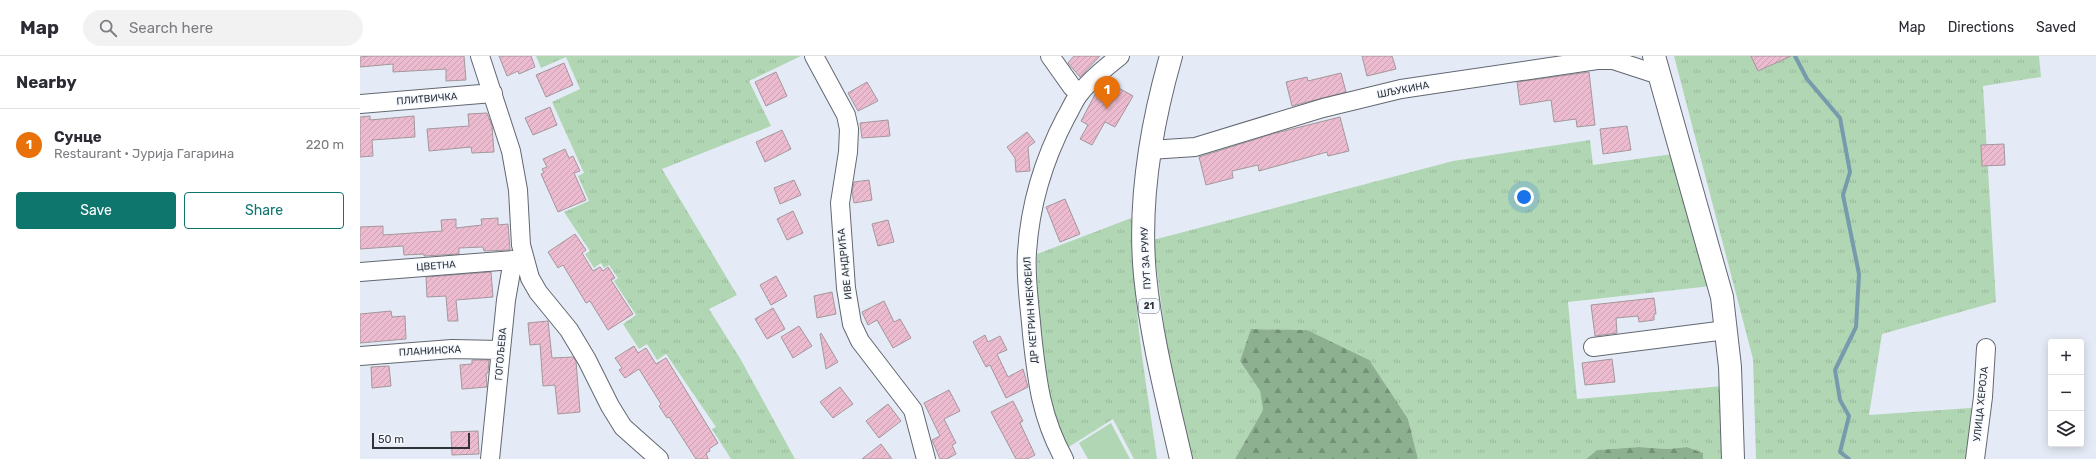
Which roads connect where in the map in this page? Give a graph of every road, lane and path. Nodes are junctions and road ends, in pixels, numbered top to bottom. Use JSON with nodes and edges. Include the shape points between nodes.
{"nodes":[{"id":1,"x":480,"y":56,"type":"edge"},
{"id":2,"x":814,"y":56,"type":"edge"},
{"id":3,"x":1050,"y":56,"type":"edge"},
{"id":4,"x":1120,"y":56,"type":"edge"},
{"id":5,"x":1171,"y":56,"type":"edge"},
{"id":6,"x":1656,"y":65,"type":"edge"},
{"id":7,"x":493,"y":93,"type":"junction"},
{"id":8,"x":1079,"y":94,"type":"junction"},
{"id":9,"x":360,"y":104,"type":"edge"},
{"id":10,"x":1150,"y":150,"type":"junction"},
{"id":11,"x":518,"y":261,"type":"junction"},
{"id":12,"x":360,"y":272,"type":"edge"},
{"id":13,"x":1726,"y":330,"type":"junction"},
{"id":14,"x":1594,"y":348,"type":"dead end"},
{"id":15,"x":1986,"y":348,"type":"dead end"},
{"id":16,"x":500,"y":350,"type":"junction"},
{"id":17,"x":360,"y":356,"type":"edge"},
{"id":18,"x":490,"y":459,"type":"edge"},
{"id":19,"x":659,"y":459,"type":"edge"},
{"id":20,"x":926,"y":459,"type":"edge"},
{"id":21,"x":1064,"y":459,"type":"edge"},
{"id":22,"x":1181,"y":459,"type":"edge"},
{"id":23,"x":1733,"y":459,"type":"edge"},
{"id":24,"x":1975,"y":459,"type":"edge"}],
"edges":[{"from":1,"to":7,"type":"street"},
{"from":2,"to":20,"type":"street","name":"ИВЕ АНДРИЋА","via":[[848,122],[848,152],[840,215],[846,288],[852,324],[860,341],[913,410]]},
{"from":3,"to":8,"type":"street"},
{"from":4,"to":8,"type":"street","name":"ДР КЕТРИН МЕКФЕИЛ"},
{"from":5,"to":10,"type":"main road","name":"ПУТ ЗА РУМУ","number":"21","via":[[1161,89]]},
{"from":6,"to":10,"type":"street","name":"ШЉУКИНА","via":[[1597,60],[1401,89],[1323,108],[1195,147]]},
{"from":6,"to":13,"type":"main road","via":[[1722,297]]},
{"from":7,"to":9,"type":"street","name":"ПЛИТВИЧКА"},
{"from":7,"to":11,"type":"street","via":[[515,169]]},
{"from":8,"to":21,"type":"street","name":"ДР КЕТРИН МЕКФЕИЛ","via":[[1057,133],[1042,170],[1032,213],[1027,253],[1028,293],[1040,399],[1053,439]]},
{"from":10,"to":22,"type":"main road","name":"ПУТ ЗА РУМУ","number":"21","via":[[1143,241],[1145,275],[1156,349]]},
{"from":11,"to":12,"type":"street","name":"ЦВЕТНА"},
{"from":11,"to":16,"type":"street","name":"ГОГОЉЕВА"},
{"from":11,"to":19,"type":"street","via":[[538,292],[569,330],[623,427]]},
{"from":13,"to":14,"type":"street"},
{"from":13,"to":23,"type":"main road"},
{"from":15,"to":24,"type":"street","name":"УЛИЦА ХЕРОЈА"},
{"from":16,"to":17,"type":"street","name":"ПЛАНИНСКА","via":[[452,348]]},
{"from":16,"to":18,"type":"street","name":"ГОГОЉЕВА"}]}
